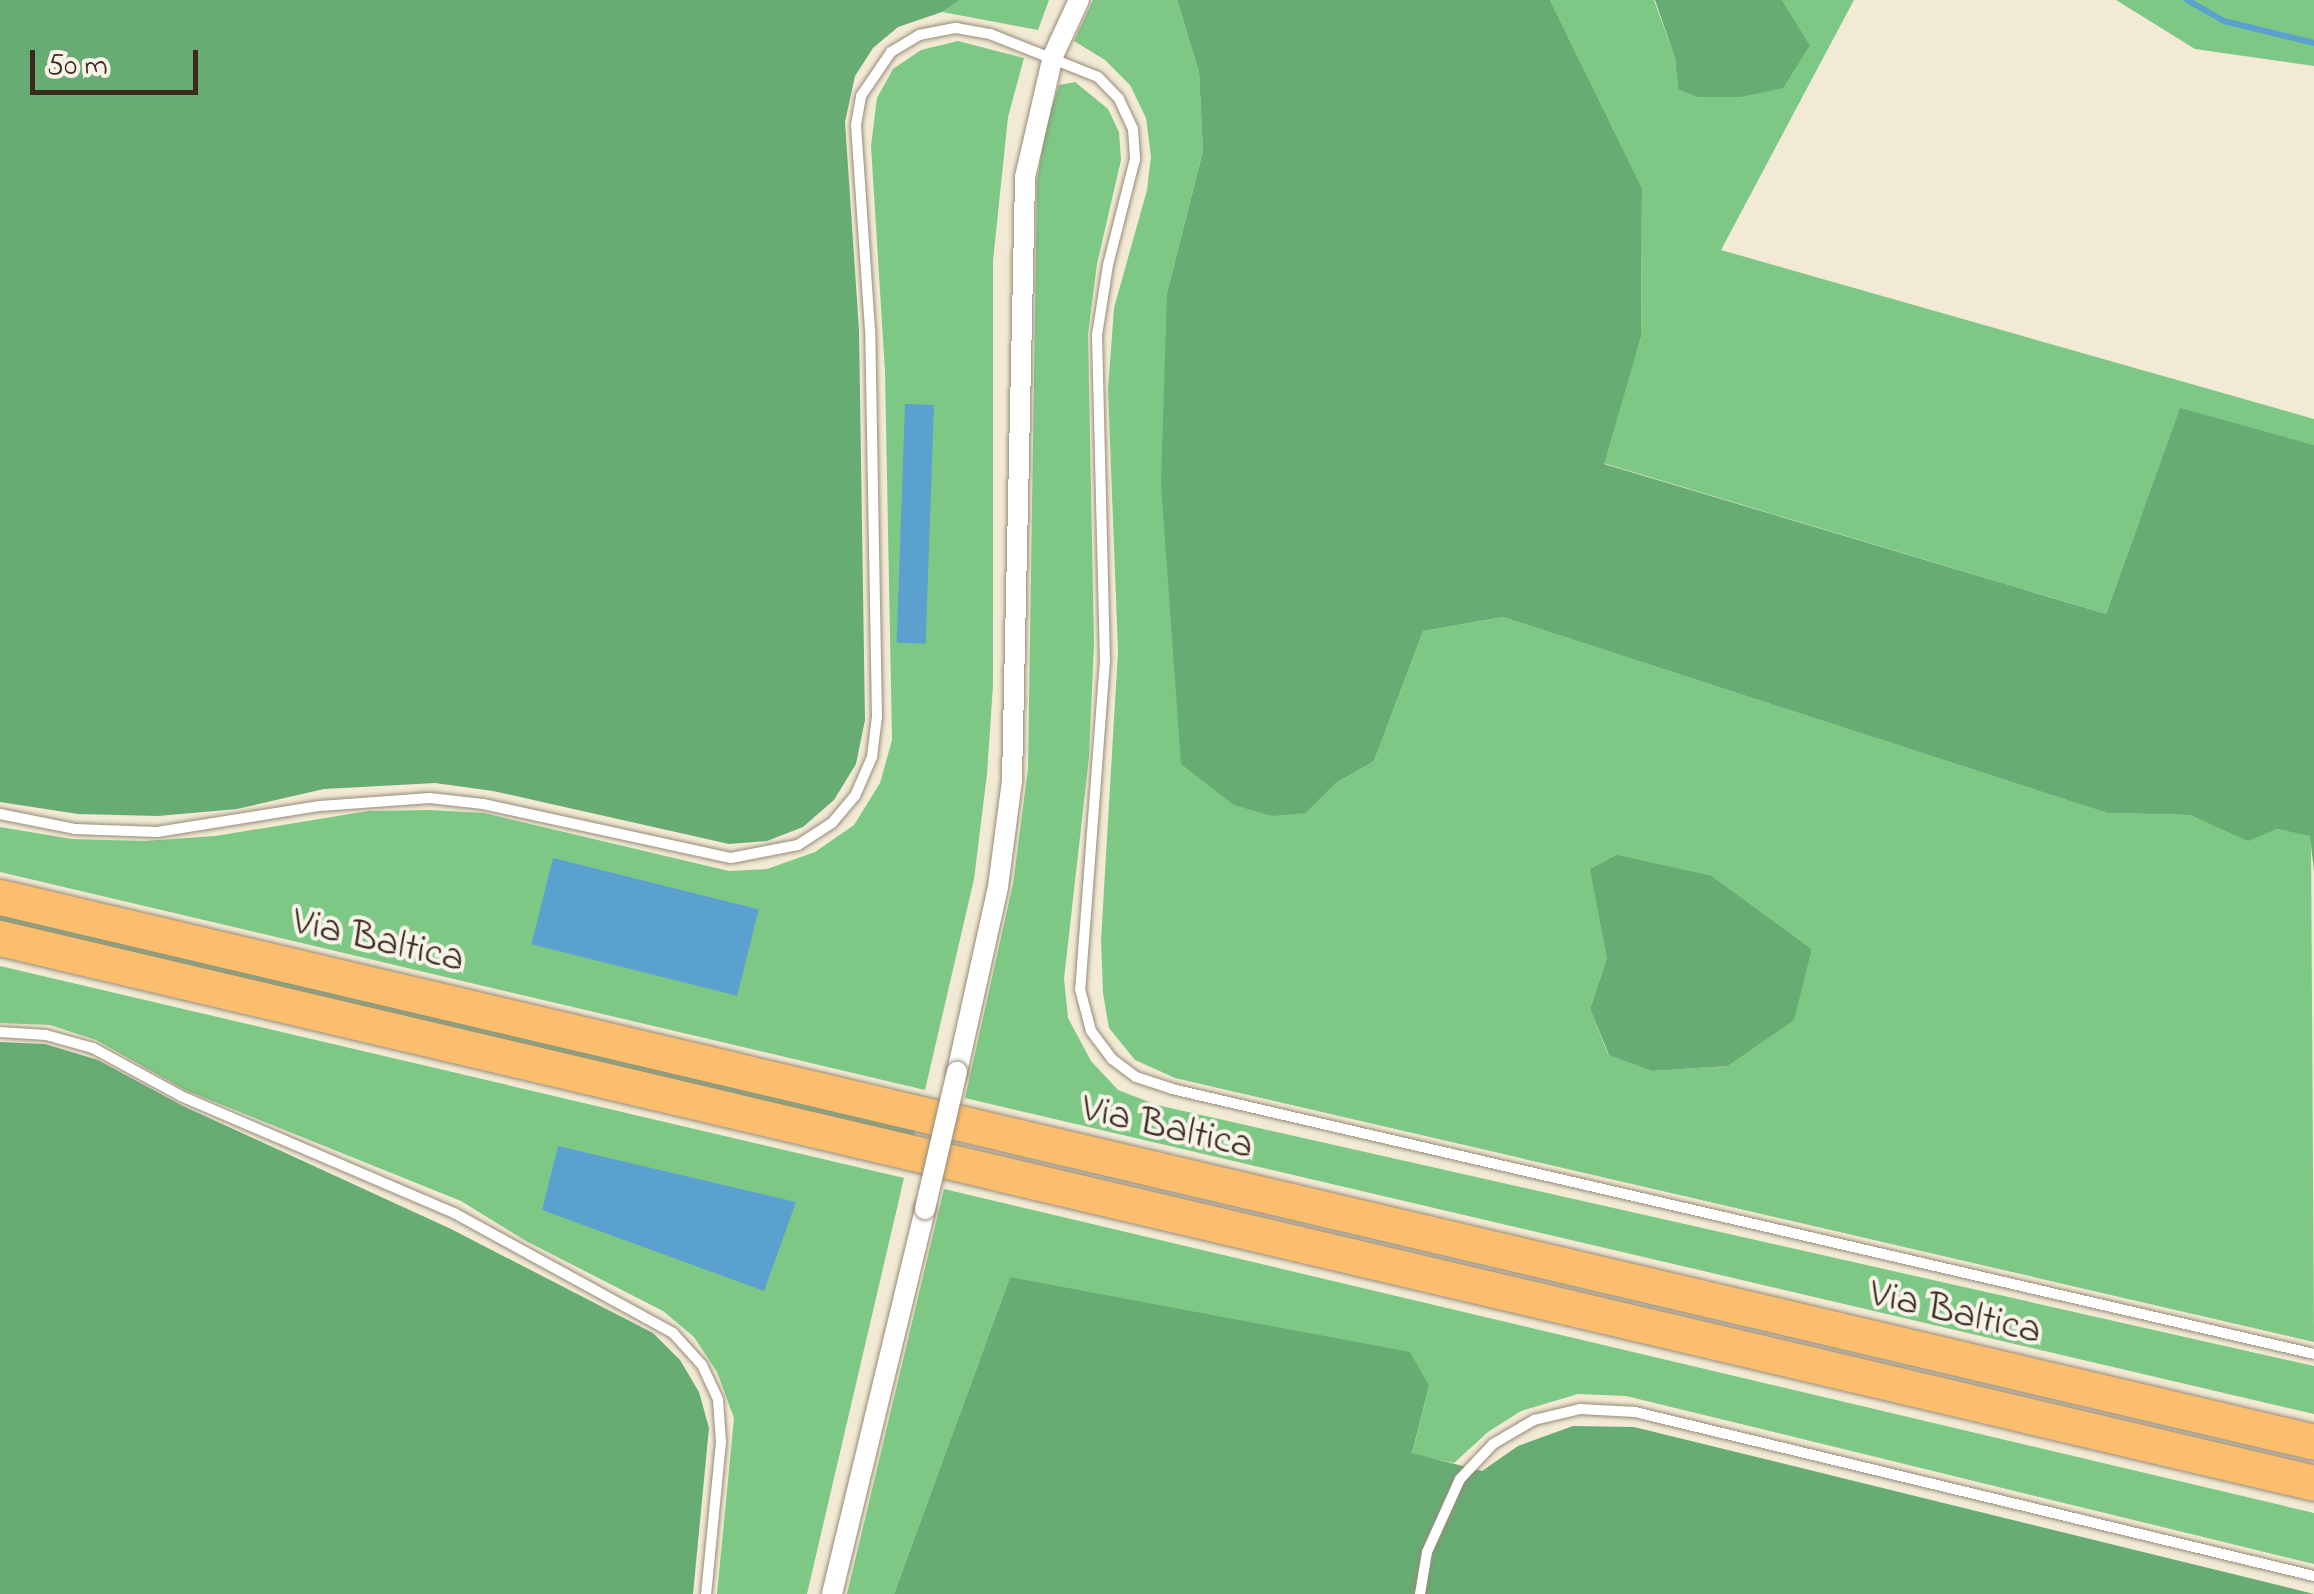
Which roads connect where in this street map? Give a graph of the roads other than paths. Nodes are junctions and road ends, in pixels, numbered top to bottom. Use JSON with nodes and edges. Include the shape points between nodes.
{"nodes":[{"id":1,"x":1079,"y":0,"type":"edge"},
{"id":2,"x":1053,"y":56,"type":"junction"},
{"id":3,"x":0,"y":814,"type":"edge"},
{"id":4,"x":0,"y":897,"type":"edge"},
{"id":5,"x":0,"y":938,"type":"edge"},
{"id":6,"x":0,"y":1032,"type":"edge"},
{"id":7,"x":2314,"y":1354,"type":"edge"},
{"id":8,"x":2314,"y":1442,"type":"edge"},
{"id":9,"x":2314,"y":1483,"type":"edge"},
{"id":10,"x":2314,"y":1576,"type":"edge"},
{"id":11,"x":706,"y":1594,"type":"edge"},
{"id":12,"x":832,"y":1594,"type":"edge"},
{"id":13,"x":1420,"y":1594,"type":"edge"}],
"edges":[{"from":1,"to":2,"type":"street"},
{"from":2,"to":3,"type":"lane","via":[[956,28],[920,35],[891,52],[861,96],[858,179],[870,330],[877,718],[872,757],[855,796],[832,824],[798,844],[730,858],[430,798],[320,806],[157,832],[75,829]]},
{"from":2,"to":7,"type":"lane","via":[[1098,77],[1119,99],[1133,129],[1135,159],[1098,336],[1105,660],[1080,989],[1091,1031],[1112,1059],[1172,1090]]},
{"from":2,"to":12,"type":"street","bridge":true,"via":[[1025,177],[1012,780],[998,887]]},
{"from":4,"to":8,"type":"highway","name":"Via Baltica"},
{"from":5,"to":9,"type":"highway","name":"Via Baltica"},
{"from":6,"to":11,"type":"lane","via":[[93,1048],[181,1096],[456,1214],[673,1333],[702,1365],[718,1400],[722,1442]]},
{"from":10,"to":13,"type":"lane","via":[[1635,1412],[1580,1408],[1534,1420],[1460,1479],[1427,1552]]}]}
